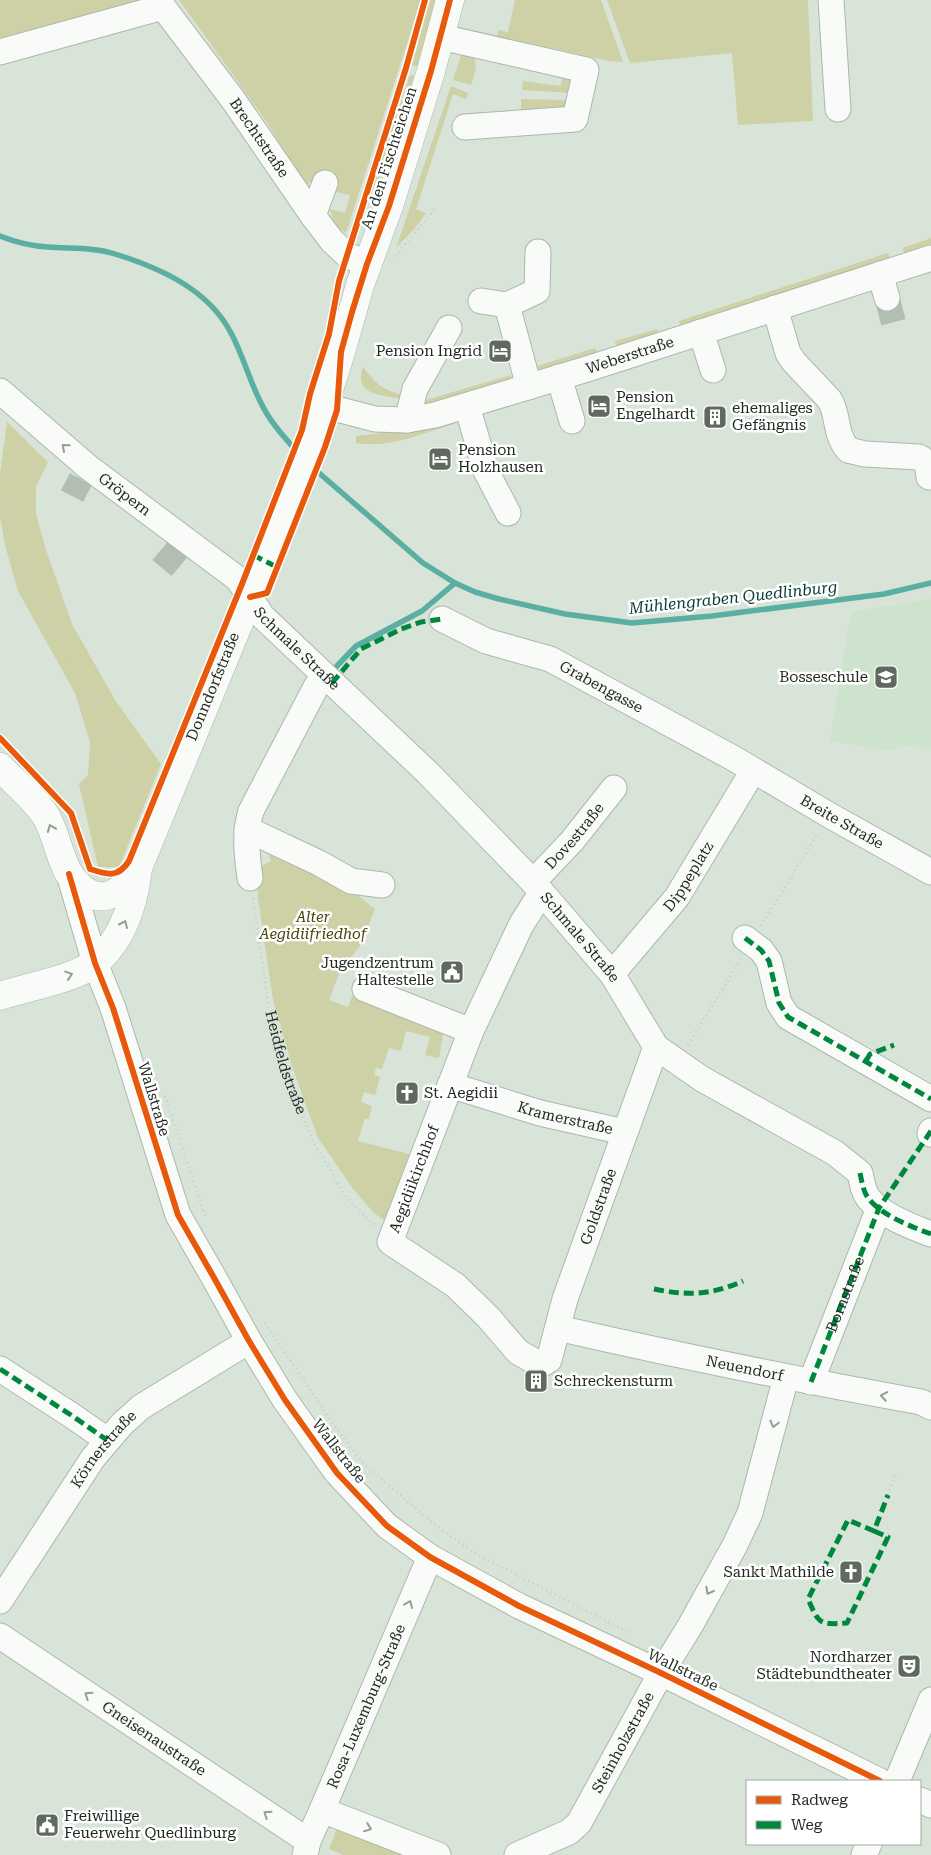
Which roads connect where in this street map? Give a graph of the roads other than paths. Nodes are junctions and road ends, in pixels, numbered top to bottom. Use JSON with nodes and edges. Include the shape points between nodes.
{"nodes":[{"id":1,"x":450,"y":0,"type":"edge"},
{"id":2,"x":831,"y":0,"type":"edge"},
{"id":3,"x":162,"y":3,"type":"edge"},
{"id":4,"x":441,"y":37,"type":"junction"},
{"id":5,"x":0,"y":52,"type":"edge"},
{"id":6,"x":838,"y":109,"type":"dead end"},
{"id":7,"x":465,"y":127,"type":"dead end"},
{"id":8,"x":325,"y":183,"type":"dead end"},
{"id":9,"x":312,"y":216,"type":"junction"},
{"id":10,"x":538,"y":252,"type":"dead end"},
{"id":11,"x":931,"y":258,"type":"edge"},
{"id":12,"x":367,"y":264,"type":"junction"},
{"id":13,"x":880,"y":274,"type":"junction"},
{"id":14,"x":888,"y":298,"type":"tunnel mouth"},
{"id":15,"x":481,"y":301,"type":"dead end"},
{"id":16,"x":507,"y":305,"type":"junction"},
{"id":17,"x":775,"y":308,"type":"junction"},
{"id":18,"x":450,"y":328,"type":"dead end"},
{"id":19,"x":701,"y":332,"type":"junction"},
{"id":20,"x":713,"y":370,"type":"dead end"},
{"id":21,"x":559,"y":377,"type":"junction"},
{"id":22,"x":529,"y":387,"type":"junction"},
{"id":23,"x":0,"y":391,"type":"edge"},
{"id":24,"x":325,"y":406,"type":"junction"},
{"id":25,"x":461,"y":407,"type":"junction"},
{"id":26,"x":406,"y":420,"type":"junction"},
{"id":27,"x":572,"y":421,"type":"dead end"},
{"id":28,"x":463,"y":433,"type":"dead end"},
{"id":29,"x":929,"y":477,"type":"dead end"},
{"id":30,"x":508,"y":513,"type":"dead end"},
{"id":31,"x":250,"y":597,"type":"junction"},
{"id":32,"x":442,"y":619,"type":"dead end"},
{"id":33,"x":325,"y":676,"type":"junction"},
{"id":34,"x":0,"y":767,"type":"edge"},
{"id":35,"x":753,"y":771,"type":"junction"},
{"id":36,"x":614,"y":788,"type":"dead end"},
{"id":37,"x":247,"y":829,"type":"junction"},
{"id":38,"x":138,"y":868,"type":"junction"},
{"id":39,"x":931,"y":872,"type":"edge"},
{"id":40,"x":68,"y":874,"type":"junction"},
{"id":41,"x":250,"y":878,"type":"road end"},
{"id":42,"x":382,"y":885,"type":"dead end"},
{"id":43,"x":537,"y":887,"type":"junction"},
{"id":44,"x":746,"y":938,"type":"dead end"},
{"id":45,"x":95,"y":962,"type":"junction"},
{"id":46,"x":612,"y":974,"type":"junction"},
{"id":47,"x":365,"y":989,"type":"dead end"},
{"id":48,"x":0,"y":996,"type":"edge"},
{"id":49,"x":471,"y":1031,"type":"junction"},
{"id":50,"x":656,"y":1047,"type":"junction"},
{"id":51,"x":450,"y":1085,"type":"junction"},
{"id":52,"x":931,"y":1100,"type":"edge"},
{"id":53,"x":624,"y":1132,"type":"junction"},
{"id":54,"x":879,"y":1208,"type":"junction"},
{"id":55,"x":931,"y":1234,"type":"edge"},
{"id":56,"x":558,"y":1328,"type":"junction"},
{"id":57,"x":249,"y":1341,"type":"junction"},
{"id":58,"x":541,"y":1365,"type":"joint"},
{"id":59,"x":0,"y":1369,"type":"edge"},
{"id":60,"x":786,"y":1377,"type":"junction"},
{"id":61,"x":812,"y":1382,"type":"junction"},
{"id":62,"x":931,"y":1407,"type":"edge"},
{"id":63,"x":107,"y":1440,"type":"junction"},
{"id":64,"x":430,"y":1557,"type":"junction"},
{"id":65,"x":0,"y":1601,"type":"edge"},
{"id":66,"x":0,"y":1636,"type":"edge"},
{"id":67,"x":661,"y":1673,"type":"junction"},
{"id":68,"x":931,"y":1700,"type":"edge"},
{"id":69,"x":878,"y":1780,"type":"edge"},
{"id":70,"x":897,"y":1780,"type":"edge"},
{"id":71,"x":322,"y":1810,"type":"junction"},
{"id":72,"x":306,"y":1848,"type":"edge"},
{"id":73,"x":438,"y":1855,"type":"edge"},
{"id":74,"x":518,"y":1855,"type":"edge"}],
"edges":[{"from":1,"to":4,"type":"main road","name":"An den Fischteichen"},
{"from":2,"to":6,"type":"street"},
{"from":3,"to":5,"type":"street"},
{"from":3,"to":9,"type":"street","name":"Brechtstraße"},
{"from":4,"to":7,"type":"street","via":[[586,70],[575,120]]},
{"from":4,"to":12,"type":"main road","name":"An den Fischteichen","via":[[389,206]]},
{"from":8,"to":9,"type":"street"},
{"from":9,"to":12,"type":"street","name":"Brechtstraße","via":[[340,250]]},
{"from":10,"to":16,"type":"street","via":[[537,291]]},
{"from":11,"to":13,"type":"street","name":"Weberstraße"},
{"from":12,"to":24,"type":"main road","name":"An den Fischteichen"},
{"from":13,"to":14,"type":"street"},
{"from":13,"to":17,"type":"street","name":"Weberstraße"},
{"from":15,"to":16,"type":"street"},
{"from":16,"to":22,"type":"street"},
{"from":17,"to":19,"type":"street","name":"Weberstraße"},
{"from":17,"to":29,"type":"street","via":[[788,353],[833,405],[838,433],[848,450],[864,454],[919,456],[928,466]]},
{"from":18,"to":26,"type":"street","via":[[414,389]]},
{"from":19,"to":20,"type":"street"},
{"from":19,"to":21,"type":"street","name":"Weberstraße"},
{"from":21,"to":22,"type":"street","name":"Weberstraße"},
{"from":21,"to":27,"type":"street"},
{"from":22,"to":25,"type":"street","name":"Weberstraße"},
{"from":31,"to":23,"type":"street","name":"Gröpern","one_way":true,"via":[[238,579],[181,545],[85,473],[36,421]]},
{"from":24,"to":26,"type":"street","name":"Weberstraße","via":[[375,419]]},
{"from":24,"to":31,"type":"main road","name":"Donndorfstraße"},
{"from":25,"to":26,"type":"street","name":"Weberstraße"},
{"from":25,"to":28,"type":"street"},
{"from":25,"to":30,"type":"street","via":[[486,471]]},
{"from":31,"to":33,"type":"street","name":"Schmale Straße","via":[[262,616]]},
{"from":31,"to":38,"type":"main road","name":"Donndorfstraße"},
{"from":32,"to":35,"type":"street","name":"Grabengasse","via":[[486,641],[550,659]]},
{"from":33,"to":37,"type":"street","via":[[251,811]]},
{"from":33,"to":43,"type":"street","name":"Schmale Straße","via":[[428,773]]},
{"from":40,"to":34,"type":"main road","name":"Wallstraße","one_way":true,"via":[[43,812]]},
{"from":35,"to":39,"type":"street","name":"Breite Straße"},
{"from":35,"to":46,"type":"street","name":"Dippeplatz","via":[[677,898]]},
{"from":36,"to":43,"type":"street","name":"Dovestraße"},
{"from":37,"to":41,"type":"street"},
{"from":37,"to":42,"type":"street","via":[[351,880]]},
{"from":38,"to":40,"type":"main road","name":"Wallstraße","via":[[123,888],[106,897],[89,894]]},
{"from":45,"to":38,"type":"main road","name":"Donndorfstraße","one_way":true,"via":[[122,928],[134,893]]},
{"from":40,"to":45,"type":"street","name":"Wallstraße"},
{"from":43,"to":46,"type":"street","name":"Schmale Straße"},
{"from":43,"to":49,"type":"street","name":"Aegidiikirchhof"},
{"from":44,"to":52,"type":"street","via":[[769,961],[778,1003],[788,1016]]},
{"from":48,"to":45,"type":"main road","name":"Donndorfstraße","one_way":true,"via":[[79,972]]},
{"from":45,"to":57,"type":"street","name":"Wallstraße","via":[[178,1215]]},
{"from":46,"to":50,"type":"street","name":"Schmale Straße"},
{"from":47,"to":49,"type":"street"},
{"from":49,"to":51,"type":"street","name":"Aegidiikirchhof"},
{"from":50,"to":53,"type":"street","name":"Goldstraße"},
{"from":50,"to":54,"type":"street","name":"Schmale Straße","via":[[702,1079],[834,1153],[860,1173],[868,1199]]},
{"from":51,"to":53,"type":"street","name":"Kramerstraße","via":[[540,1112]]},
{"from":51,"to":58,"type":"street","name":"Aegidiikirchhof","via":[[390,1242],[454,1285],[488,1317],[509,1344]]},
{"from":53,"to":56,"type":"street","name":"Goldstraße"},
{"from":54,"to":55,"type":"street","name":"Schmale Straße","via":[[910,1227]]},
{"from":54,"to":61,"type":"street","name":"Bornstraße"},
{"from":56,"to":58,"type":"street","name":"Goldstraße","via":[[549,1360]]},
{"from":56,"to":60,"type":"street","name":"Neuendorf"},
{"from":57,"to":63,"type":"street","name":"Körnerstraße","via":[[141,1408]]},
{"from":57,"to":64,"type":"street","name":"Wallstraße","via":[[285,1400],[337,1473],[387,1526]]},
{"from":59,"to":63,"type":"street"},
{"from":60,"to":61,"type":"street","name":"Neuendorf"},
{"from":60,"to":67,"type":"street","name":"Steinholzstraße","one_way":true,"via":[[750,1513]]},
{"from":62,"to":61,"type":"street","name":"Neuendorf","one_way":true,"via":[[921,1402]]},
{"from":63,"to":65,"type":"street","name":"Körnerstraße"},
{"from":64,"to":67,"type":"street","name":"Wallstraße","via":[[519,1606]]},
{"from":71,"to":64,"type":"street","name":"Rosa-Luxemburg-Straße","one_way":true},
{"from":72,"to":66,"type":"street","name":"Gneisenaustraße","one_way":true},
{"from":67,"to":69,"type":"street","name":"Wallstraße"},
{"from":67,"to":74,"type":"street","name":"Steinholzstraße","via":[[579,1823],[569,1832]]},
{"from":68,"to":70,"type":"street"},
{"from":71,"to":72,"type":"street","name":"Rosa-Luxemburg-Straße"},
{"from":71,"to":73,"type":"street","one_way":true}]}
